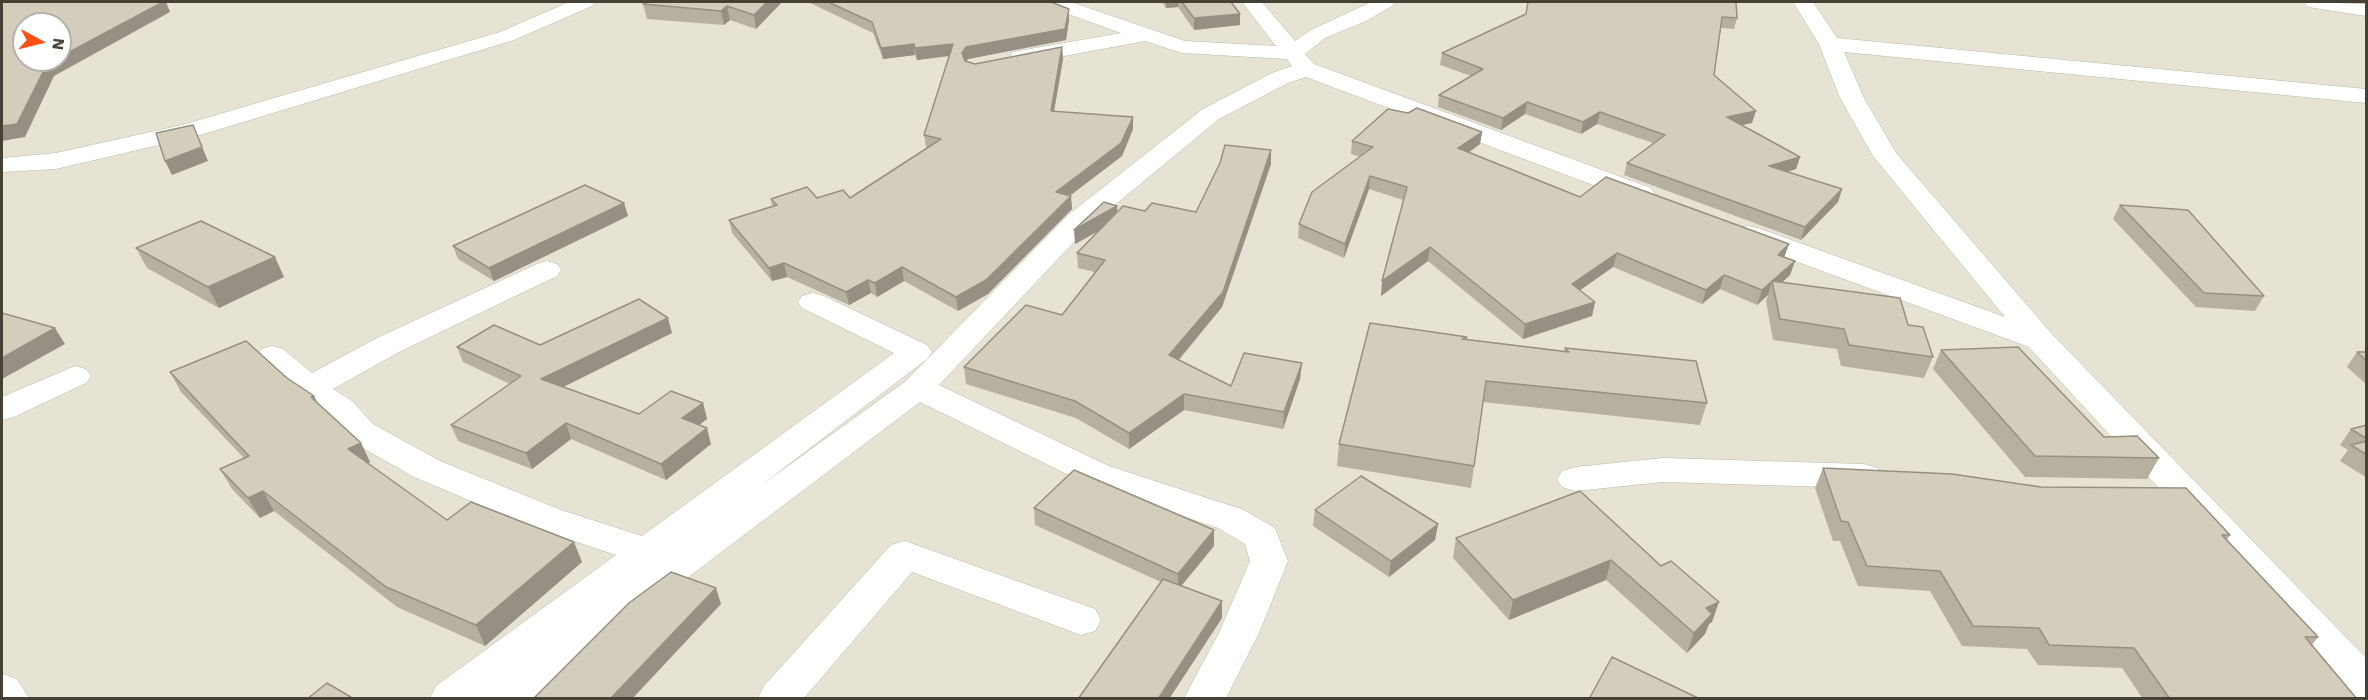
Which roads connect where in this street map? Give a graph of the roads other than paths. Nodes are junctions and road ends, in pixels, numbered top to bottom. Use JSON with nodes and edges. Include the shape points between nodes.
{"nodes":[{"id":1,"x":585,"y":2,"type":"edge"},
{"id":2,"x":1053,"y":2,"type":"edge"},
{"id":3,"x":1252,"y":2,"type":"edge"},
{"id":4,"x":1385,"y":2,"type":"edge"},
{"id":5,"x":1803,"y":2,"type":"edge"},
{"id":6,"x":2314,"y":2,"type":"edge"},
{"id":7,"x":2367,"y":10,"type":"edge"},
{"id":8,"x":1147,"y":36,"type":"junction"},
{"id":9,"x":1830,"y":44,"type":"junction"},
{"id":10,"x":998,"y":61,"type":"edge"},
{"id":11,"x":1299,"y":61,"type":"junction"},
{"id":12,"x":2367,"y":96,"type":"edge"},
{"id":13,"x":2,"y":165,"type":"edge"},
{"id":14,"x":1665,"y":203,"type":"edge"},
{"id":15,"x":1720,"y":224,"type":"edge"},
{"id":16,"x":547,"y":270,"type":"dead end"},
{"id":17,"x":813,"y":302,"type":"dead end"},
{"id":18,"x":2040,"y":340,"type":"junction"},
{"id":19,"x":272,"y":356,"type":"dead end"},
{"id":20,"x":75,"y":376,"type":"dead end"},
{"id":21,"x":310,"y":388,"type":"junction"},
{"id":22,"x":918,"y":388,"type":"junction"},
{"id":23,"x":2,"y":410,"type":"edge"},
{"id":24,"x":1898,"y":477,"type":"edge"},
{"id":25,"x":1575,"y":479,"type":"dead end"},
{"id":26,"x":2138,"y":493,"type":"edge"},
{"id":27,"x":2185,"y":493,"type":"junction"},
{"id":28,"x":664,"y":558,"type":"junction"},
{"id":29,"x":1081,"y":620,"type":"dead end"},
{"id":30,"x":2367,"y":685,"type":"edge"},
{"id":31,"x":2,"y":691,"type":"edge"},
{"id":32,"x":8,"y":699,"type":"edge"},
{"id":33,"x":451,"y":699,"type":"edge"},
{"id":34,"x":504,"y":699,"type":"edge"},
{"id":35,"x":779,"y":699,"type":"edge"},
{"id":36,"x":1205,"y":699,"type":"edge"}],
"edges":[{"from":1,"to":13,"type":"street","via":[[507,36],[188,131],[56,161]]},
{"from":2,"to":8,"type":"street"},
{"from":3,"to":11,"type":"street"},
{"from":4,"to":11,"type":"street","via":[[1318,34]]},
{"from":5,"to":9,"type":"street"},
{"from":6,"to":7,"type":"street"},
{"from":8,"to":10,"type":"street"},
{"from":8,"to":11,"type":"street","via":[[1182,47]]},
{"from":9,"to":12,"type":"street"},
{"from":9,"to":18,"type":"street","via":[[1852,98],[1886,156]]},
{"from":11,"to":14,"type":"street"},
{"from":11,"to":22,"type":"street","via":[[1280,78],[1211,114],[1078,221]]},
{"from":15,"to":18,"type":"street"},
{"from":16,"to":21,"type":"street","via":[[388,345]]},
{"from":17,"to":28,"type":"street","via":[[916,352]]},
{"from":18,"to":27,"type":"street"},
{"from":19,"to":21,"type":"street"},
{"from":20,"to":23,"type":"street"},
{"from":21,"to":28,"type":"street","via":[[340,408],[361,432],[427,469],[548,519]]},
{"from":22,"to":28,"type":"street"},
{"from":22,"to":36,"type":"street","via":[[1096,474],[1231,519],[1262,537],[1269,561],[1239,633]]},
{"from":24,"to":25,"type":"street","via":[[1663,470]]},
{"from":26,"to":27,"type":"street"},
{"from":27,"to":30,"type":"street"},
{"from":28,"to":33,"type":"street"},
{"from":28,"to":34,"type":"street"},
{"from":29,"to":35,"type":"street","via":[[905,555]]},
{"from":31,"to":32,"type":"street"}]}
